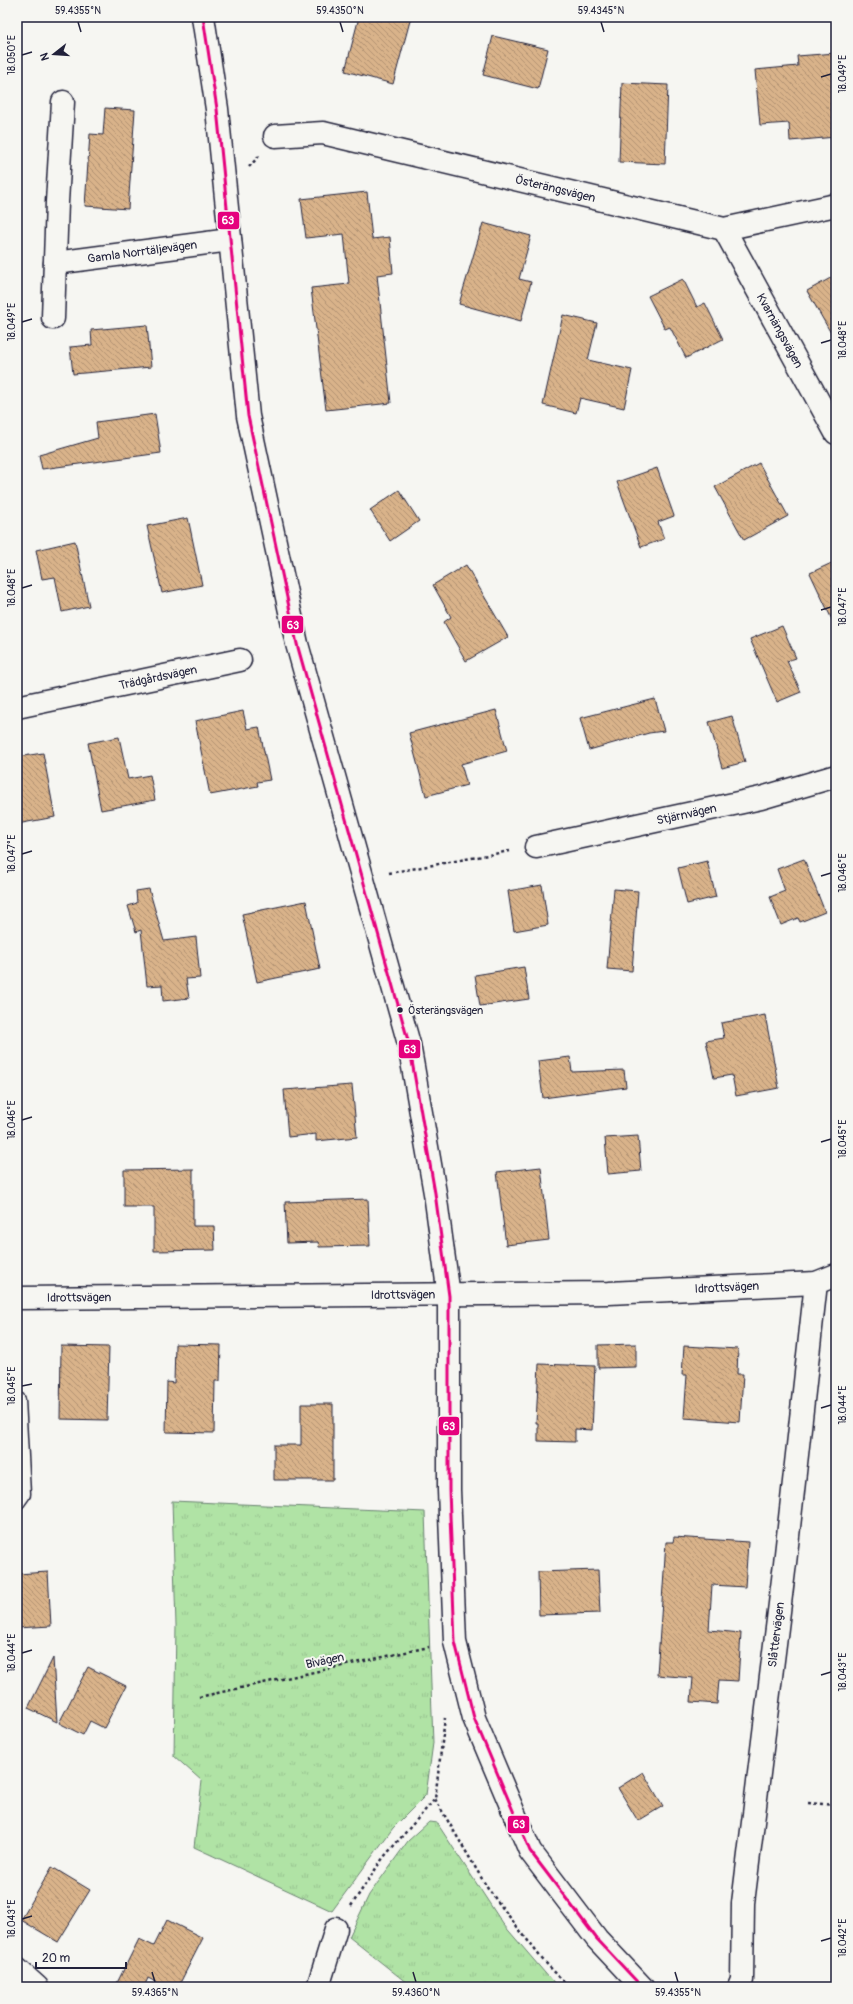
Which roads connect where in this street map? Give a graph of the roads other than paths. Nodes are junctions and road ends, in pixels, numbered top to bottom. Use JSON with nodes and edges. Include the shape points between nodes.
{"nodes":[{"id":1,"x":203,"y":17,"type":"edge"},
{"id":2,"x":63,"y":102,"type":"dead end"},
{"id":3,"x":274,"y":136,"type":"dead end"},
{"id":4,"x":836,"y":205,"type":"edge"},
{"id":5,"x":724,"y":229,"type":"junction"},
{"id":6,"x":230,"y":240,"type":"junction"},
{"id":7,"x":55,"y":263,"type":"junction"},
{"id":8,"x":53,"y":318,"type":"dead end"},
{"id":9,"x":836,"y":433,"type":"edge"},
{"id":10,"x":240,"y":660,"type":"dead end"},
{"id":11,"x":17,"y":707,"type":"edge"},
{"id":12,"x":836,"y":776,"type":"edge"},
{"id":13,"x":536,"y":847,"type":"road end"},
{"id":14,"x":836,"y":1275,"type":"edge"},
{"id":15,"x":816,"y":1283,"type":"junction"},
{"id":16,"x":449,"y":1296,"type":"junction"},
{"id":17,"x":17,"y":1298,"type":"edge"},
{"id":18,"x":17,"y":1400,"type":"edge"},
{"id":19,"x":17,"y":1501,"type":"edge"},
{"id":20,"x":336,"y":1929,"type":"road end"},
{"id":21,"x":17,"y":1969,"type":"edge"},
{"id":22,"x":37,"y":1987,"type":"edge"},
{"id":23,"x":318,"y":1987,"type":"edge"},
{"id":24,"x":642,"y":1987,"type":"edge"},
{"id":25,"x":739,"y":1987,"type":"edge"}],
"edges":[{"from":1,"to":6,"type":"street","via":[[217,109]]},
{"from":2,"to":7,"type":"street"},
{"from":3,"to":5,"type":"street","name":"Österängsvägen","via":[[323,133]]},
{"from":4,"to":5,"type":"street","name":"Österängsvägen"},
{"from":5,"to":9,"type":"street","name":"Kvarnängsvägen"},
{"from":6,"to":7,"type":"street","name":"Gamla Norrtäljevägen"},
{"from":6,"to":16,"type":"street","via":[[248,416],[297,644],[408,1044],[435,1193]]},
{"from":7,"to":8,"type":"street"},
{"from":10,"to":11,"type":"street","name":"Trädgårdsvägen"},
{"from":12,"to":13,"type":"street","name":"Stjärnvägen","via":[[761,798]]},
{"from":14,"to":15,"type":"street","name":"Idrottsvägen"},
{"from":15,"to":16,"type":"street","name":"Idrottsvägen","via":[[609,1293]]},
{"from":15,"to":25,"type":"street","name":"Slåttervägen","via":[[743,1903],[742,1980]]},
{"from":16,"to":17,"type":"street","name":"Idrottsvägen"},
{"from":16,"to":24,"type":"street","via":[[449,1490],[455,1642],[474,1718],[530,1851],[597,1939]]},
{"from":18,"to":19,"type":"lane","via":[[22,1494]]},
{"from":20,"to":23,"type":"street"},
{"from":21,"to":22,"type":"street"}]}
